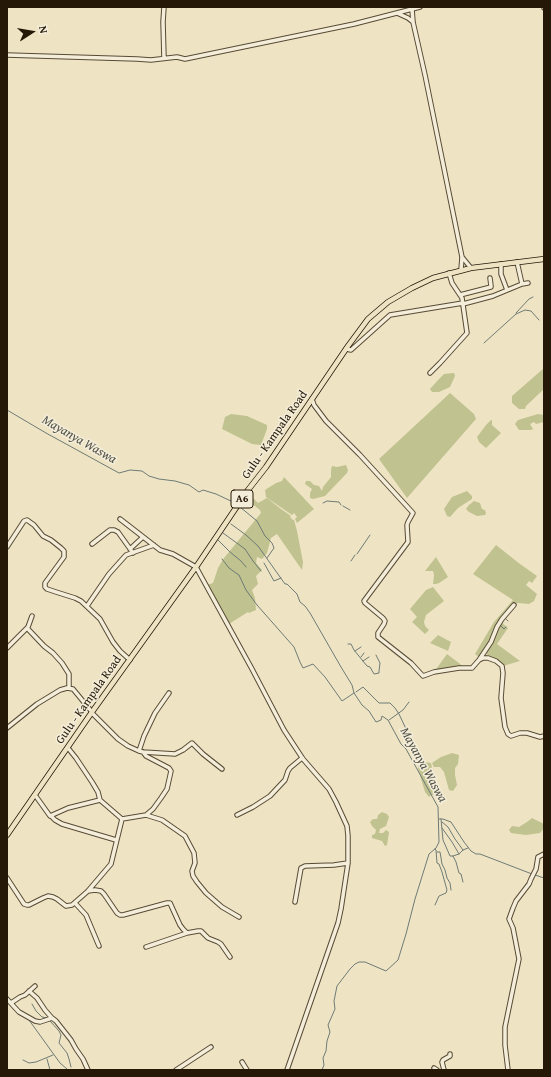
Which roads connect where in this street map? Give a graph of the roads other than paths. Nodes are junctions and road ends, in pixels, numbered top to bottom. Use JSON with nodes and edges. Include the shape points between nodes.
{"nodes":[{"id":1,"x":164,"y":7,"type":"edge"},
{"id":2,"x":420,"y":7,"type":"edge"},
{"id":3,"x":412,"y":9,"type":"junction"},
{"id":4,"x":396,"y":13,"type":"junction"},
{"id":5,"x":413,"y":22,"type":"junction"},
{"id":6,"x":7,"y":55,"type":"edge"},
{"id":7,"x":164,"y":58,"type":"junction"},
{"id":8,"x":462,"y":256,"type":"junction"},
{"id":9,"x":544,"y":259,"type":"edge"},
{"id":10,"x":517,"y":262,"type":"junction"},
{"id":11,"x":500,"y":264,"type":"junction"},
{"id":12,"x":471,"y":268,"type":"junction"},
{"id":13,"x":461,"y":270,"type":"junction"},
{"id":14,"x":449,"y":273,"type":"junction"},
{"id":15,"x":490,"y":278,"type":"dead end"},
{"id":16,"x":528,"y":283,"type":"dead end"},
{"id":17,"x":522,"y":284,"type":"junction"},
{"id":18,"x":507,"y":290,"type":"junction"},
{"id":19,"x":460,"y":295,"type":"junction"},
{"id":20,"x":463,"y":304,"type":"junction"},
{"id":21,"x":346,"y":349,"type":"junction"},
{"id":22,"x":430,"y":373,"type":"dead end"},
{"id":23,"x":312,"y":399,"type":"junction"},
{"id":24,"x":120,"y":519,"type":"dead end"},
{"id":25,"x":143,"y":537,"type":"junction"},
{"id":26,"x":92,"y":544,"type":"dead end"},
{"id":27,"x":154,"y":545,"type":"junction"},
{"id":28,"x":7,"y":547,"type":"edge"},
{"id":29,"x":130,"y":548,"type":"junction"},
{"id":30,"x":133,"y":553,"type":"junction"},
{"id":31,"x":196,"y":568,"type":"junction"},
{"id":32,"x":514,"y":605,"type":"dead end"},
{"id":33,"x":87,"y":606,"type":"junction"},
{"id":34,"x":32,"y":616,"type":"dead end"},
{"id":35,"x":27,"y":628,"type":"junction"},
{"id":36,"x":7,"y":648,"type":"edge"},
{"id":37,"x":485,"y":650,"type":"junction"},
{"id":38,"x":487,"y":658,"type":"junction"},
{"id":39,"x":130,"y":660,"type":"junction"},
{"id":40,"x":479,"y":660,"type":"junction"},
{"id":41,"x":69,"y":688,"type":"junction"},
{"id":42,"x":169,"y":693,"type":"dead end"},
{"id":43,"x":92,"y":713,"type":"junction"},
{"id":44,"x":7,"y":727,"type":"edge"},
{"id":45,"x":544,"y":736,"type":"edge"},
{"id":46,"x":68,"y":748,"type":"junction"},
{"id":47,"x":141,"y":752,"type":"junction"},
{"id":48,"x":302,"y":758,"type":"junction"},
{"id":49,"x":222,"y":769,"type":"dead end"},
{"id":50,"x":35,"y":795,"type":"junction"},
{"id":51,"x":100,"y":800,"type":"junction"},
{"id":52,"x":146,"y":815,"type":"junction"},
{"id":53,"x":237,"y":815,"type":"dead end"},
{"id":54,"x":51,"y":816,"type":"junction"},
{"id":55,"x":122,"y":819,"type":"junction"},
{"id":56,"x":7,"y":835,"type":"edge"},
{"id":57,"x":116,"y":840,"type":"junction"},
{"id":58,"x":544,"y":854,"type":"edge"},
{"id":59,"x":348,"y":863,"type":"junction"},
{"id":60,"x":7,"y":878,"type":"edge"},
{"id":61,"x":88,"y":891,"type":"junction"},
{"id":62,"x":295,"y":902,"type":"dead end"},
{"id":63,"x":75,"y":903,"type":"junction"},
{"id":64,"x":239,"y":917,"type":"dead end"},
{"id":65,"x":187,"y":933,"type":"junction"},
{"id":66,"x":99,"y":946,"type":"dead end"},
{"id":67,"x":146,"y":947,"type":"dead end"},
{"id":68,"x":230,"y":957,"type":"dead end"},
{"id":69,"x":35,"y":986,"type":"dead end"},
{"id":70,"x":29,"y":991,"type":"junction"},
{"id":71,"x":7,"y":999,"type":"edge"},
{"id":72,"x":11,"y":1003,"type":"junction"},
{"id":73,"x":52,"y":1018,"type":"junction"},
{"id":74,"x":211,"y":1047,"type":"dead end"},
{"id":75,"x":450,"y":1054,"type":"dead end"},
{"id":76,"x":242,"y":1062,"type":"dead end"},
{"id":77,"x":88,"y":1070,"type":"edge"},
{"id":78,"x":176,"y":1070,"type":"edge"},
{"id":79,"x":247,"y":1070,"type":"edge"},
{"id":80,"x":287,"y":1070,"type":"edge"},
{"id":81,"x":444,"y":1070,"type":"edge"},
{"id":82,"x":508,"y":1070,"type":"edge"}],
"edges":[{"from":1,"to":7,"type":"street"},
{"from":2,"to":3,"type":"street"},
{"from":3,"to":4,"type":"street"},
{"from":3,"to":5,"type":"street"},
{"from":4,"to":5,"type":"street"},
{"from":4,"to":7,"type":"street","via":[[194,58]]},
{"from":5,"to":8,"type":"street"},
{"from":6,"to":7,"type":"street","via":[[151,60]]},
{"from":8,"to":12,"type":"street"},
{"from":8,"to":13,"type":"street"},
{"from":9,"to":10,"type":"main road","name":"Gulu - Kampala Road","number":"A6"},
{"from":10,"to":11,"type":"main road","name":"Gulu - Kampala Road","number":"A6"},
{"from":10,"to":17,"type":"street"},
{"from":11,"to":12,"type":"main road","name":"Gulu - Kampala Road","number":"A6"},
{"from":11,"to":18,"type":"street"},
{"from":12,"to":13,"type":"main road","name":"Gulu - Kampala Road","number":"A6"},
{"from":13,"to":14,"type":"main road","name":"Gulu - Kampala Road","number":"A6"},
{"from":14,"to":19,"type":"street"},
{"from":14,"to":21,"type":"main road","name":"Gulu - Kampala Road","number":"A6","via":[[433,278],[388,302],[368,319]]},
{"from":15,"to":19,"type":"street","via":[[490,287]]},
{"from":16,"to":17,"type":"street"},
{"from":17,"to":18,"type":"street"},
{"from":18,"to":20,"type":"street"},
{"from":19,"to":20,"type":"street"},
{"from":20,"to":21,"type":"street","via":[[390,315],[351,350]]},
{"from":20,"to":22,"type":"street","via":[[467,333]]},
{"from":21,"to":23,"type":"main road","name":"Gulu - Kampala Road","number":"A6"},
{"from":23,"to":31,"type":"main road","name":"Gulu - Kampala Road","number":"A6"},
{"from":23,"to":40,"type":"street","via":[[326,421],[413,513],[408,522],[408,542],[364,600],[365,604],[385,621],[378,637],[423,676],[434,672],[472,668]]},
{"from":24,"to":25,"type":"street"},
{"from":25,"to":27,"type":"street"},
{"from":25,"to":29,"type":"street"},
{"from":26,"to":29,"type":"street","via":[[110,530],[118,532]]},
{"from":27,"to":30,"type":"street"},
{"from":27,"to":31,"type":"street"},
{"from":28,"to":33,"type":"street","via":[[24,521],[28,520],[43,536],[64,551],[63,558],[45,583],[45,589],[75,598]]},
{"from":29,"to":30,"type":"street"},
{"from":30,"to":33,"type":"street","via":[[126,555],[109,574]]},
{"from":31,"to":39,"type":"main road","name":"Gulu - Kampala Road","number":"A6"},
{"from":31,"to":48,"type":"street","via":[[284,730]]},
{"from":32,"to":37,"type":"street","via":[[504,615]]},
{"from":33,"to":39,"type":"street","via":[[100,619],[114,644]]},
{"from":34,"to":35,"type":"street"},
{"from":35,"to":36,"type":"street"},
{"from":35,"to":41,"type":"street","via":[[62,663],[69,674]]},
{"from":37,"to":38,"type":"street"},
{"from":37,"to":40,"type":"street"},
{"from":38,"to":40,"type":"street"},
{"from":38,"to":45,"type":"street","via":[[502,666],[504,673],[501,698],[508,734],[511,736],[527,733],[540,738]]},
{"from":39,"to":43,"type":"main road","name":"Gulu - Kampala Road","number":"A6"},
{"from":41,"to":43,"type":"street"},
{"from":41,"to":44,"type":"street","via":[[46,698]]},
{"from":42,"to":47,"type":"street","via":[[155,712],[144,736]]},
{"from":43,"to":46,"type":"main road","name":"Gulu - Kampala Road","number":"A6"},
{"from":43,"to":47,"type":"street","via":[[118,739]]},
{"from":46,"to":50,"type":"main road","name":"Gulu - Kampala Road","number":"A6"},
{"from":46,"to":51,"type":"street","via":[[92,782]]},
{"from":47,"to":49,"type":"street","via":[[175,754],[192,743]]},
{"from":47,"to":52,"type":"street","via":[[171,771],[167,789]]},
{"from":48,"to":53,"type":"street","via":[[288,771],[285,780],[270,796]]},
{"from":48,"to":59,"type":"street","via":[[329,789],[343,815],[347,826]]},
{"from":50,"to":54,"type":"street"},
{"from":50,"to":56,"type":"main road","name":"Gulu - Kampala Road","number":"A6"},
{"from":51,"to":54,"type":"street","via":[[68,808]]},
{"from":51,"to":55,"type":"street"},
{"from":52,"to":55,"type":"street"},
{"from":52,"to":64,"type":"street","via":[[162,820],[185,836],[194,853],[192,871],[197,882],[222,907]]},
{"from":54,"to":57,"type":"street","via":[[62,824]]},
{"from":55,"to":57,"type":"street"},
{"from":57,"to":61,"type":"street","via":[[110,864]]},
{"from":58,"to":82,"type":"street","via":[[538,857],[532,879],[516,901],[509,919],[514,928],[519,959],[505,1027]]},
{"from":59,"to":62,"type":"street","via":[[300,868]]},
{"from":59,"to":80,"type":"street","via":[[338,923]]},
{"from":60,"to":63,"type":"street","via":[[24,904],[30,905],[48,896],[66,906]]},
{"from":61,"to":63,"type":"street"},
{"from":61,"to":65,"type":"street","via":[[101,891],[120,915],[170,903],[180,926]]},
{"from":63,"to":66,"type":"street","via":[[86,915]]},
{"from":65,"to":67,"type":"street"},
{"from":65,"to":68,"type":"street","via":[[201,931],[208,938],[221,944]]},
{"from":69,"to":70,"type":"street"},
{"from":70,"to":72,"type":"street"},
{"from":70,"to":73,"type":"street"},
{"from":71,"to":72,"type":"street"},
{"from":72,"to":73,"type":"street","via":[[19,1012],[35,1021]]},
{"from":73,"to":77,"type":"street","via":[[71,1040]]},
{"from":74,"to":78,"type":"street"},
{"from":75,"to":81,"type":"street","via":[[442,1060]]},
{"from":76,"to":79,"type":"street"}]}
